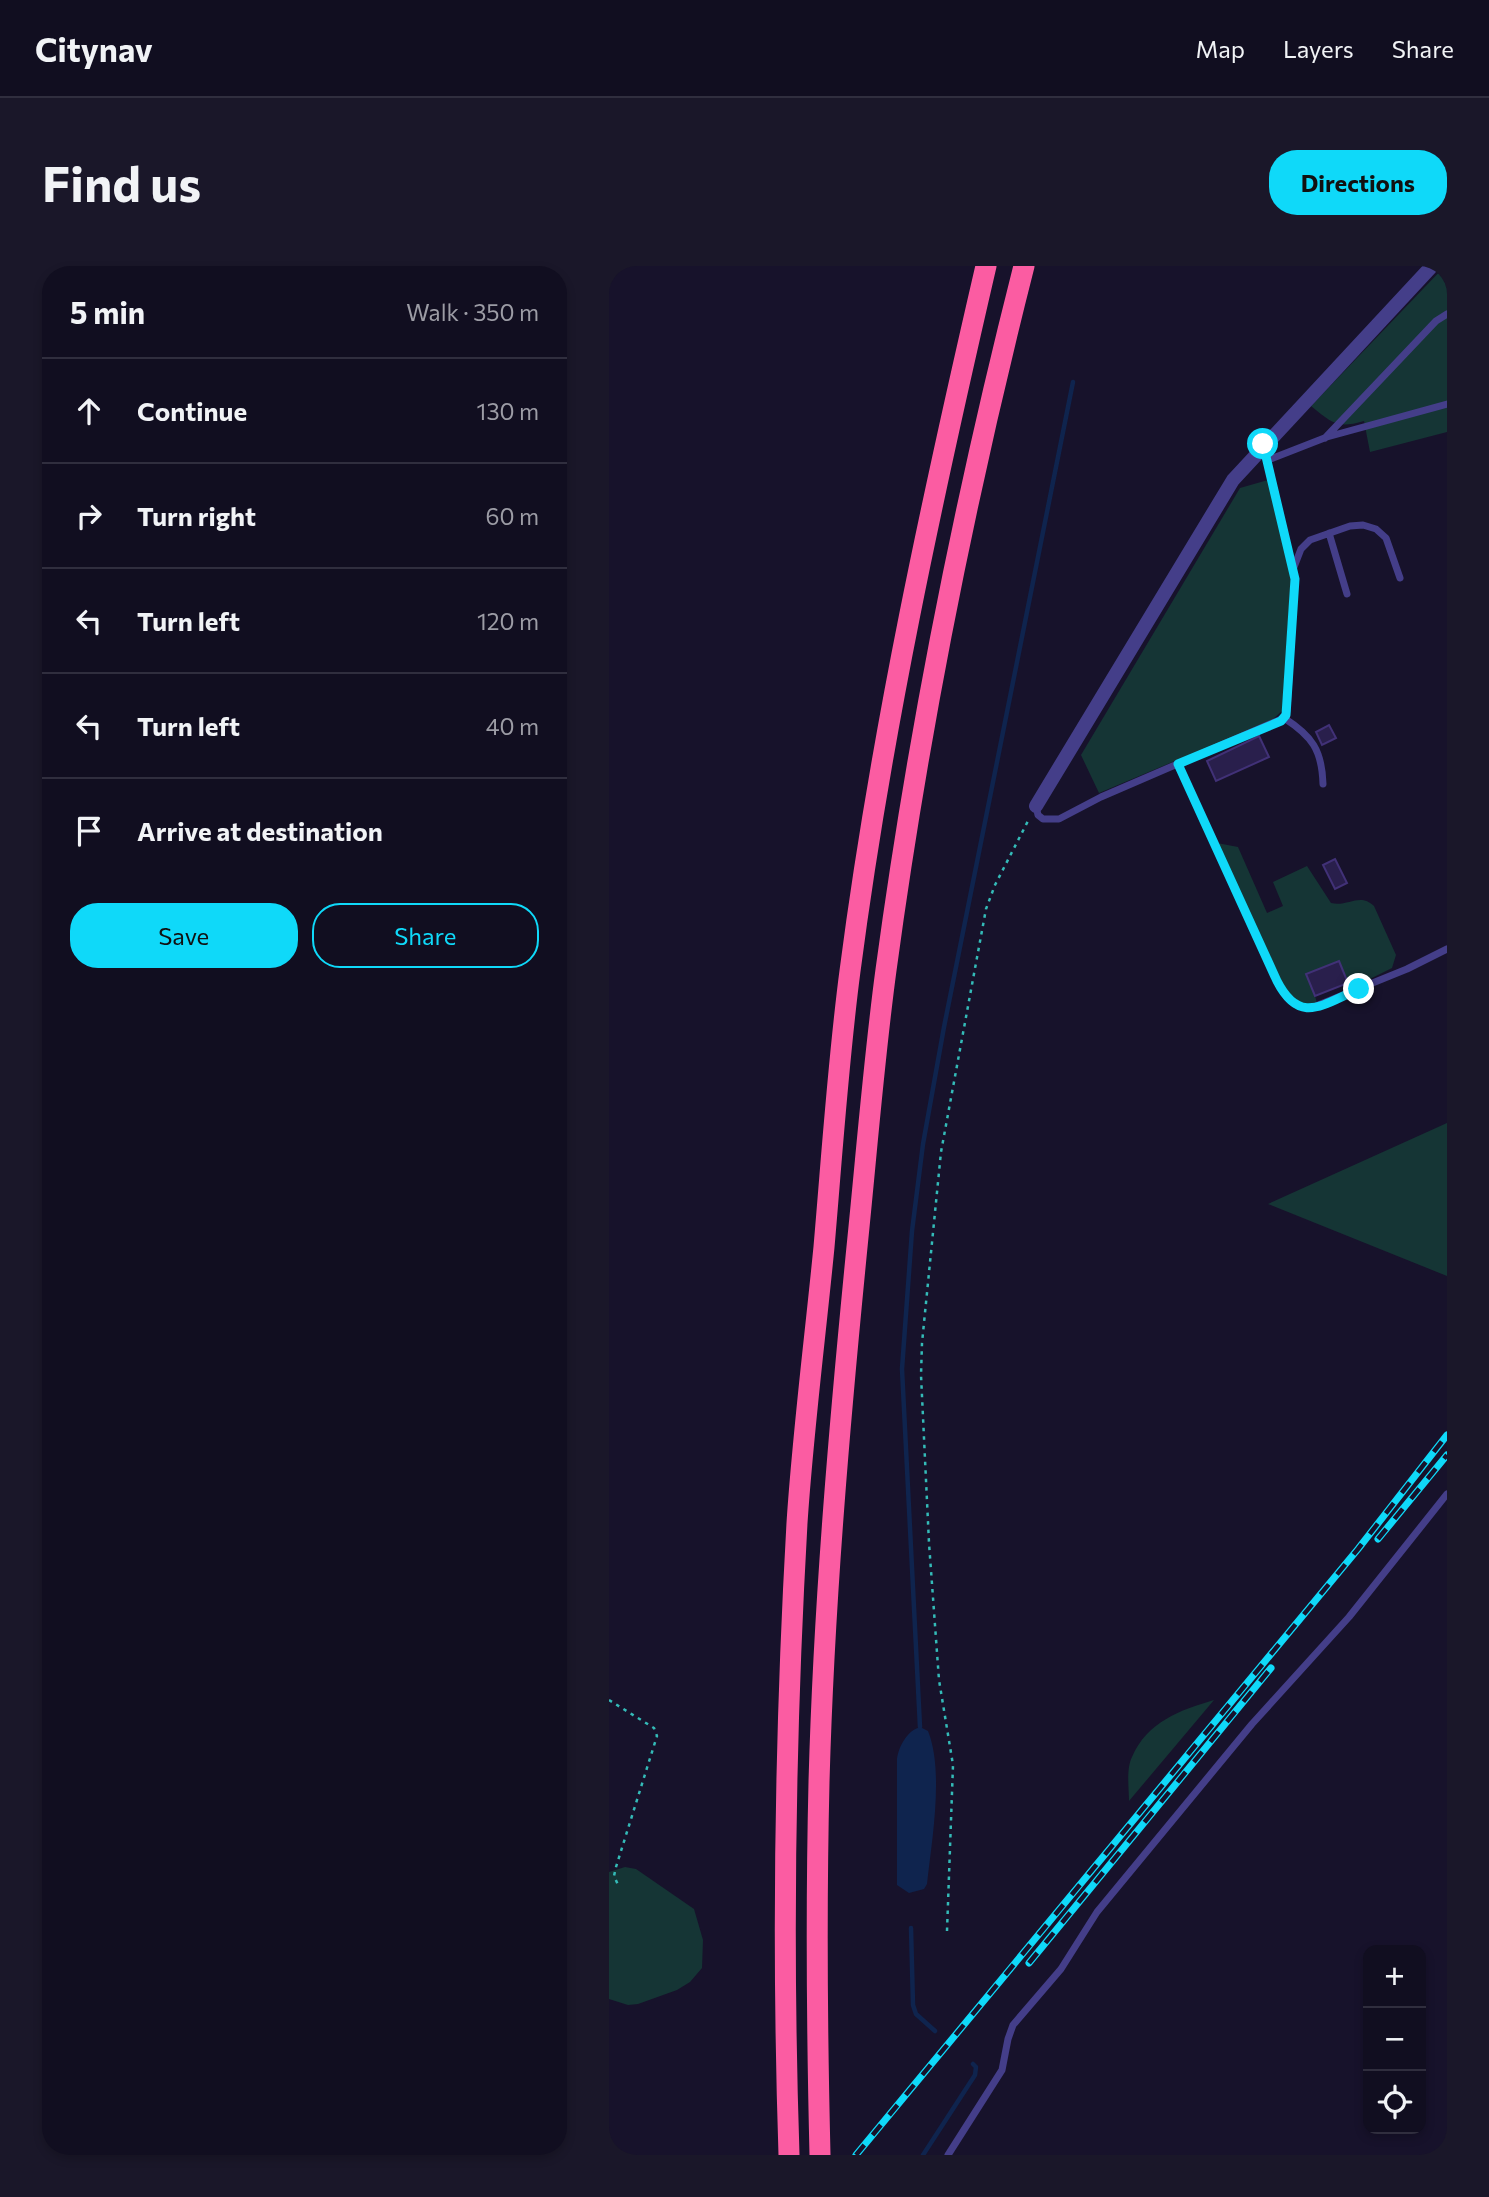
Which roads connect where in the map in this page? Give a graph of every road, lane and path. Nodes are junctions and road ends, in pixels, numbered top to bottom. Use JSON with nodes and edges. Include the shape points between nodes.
{"nodes":[{"id":1,"x":986,"y":266,"type":"edge"},
{"id":2,"x":1024,"y":266,"type":"edge"},
{"id":3,"x":1432,"y":266,"type":"edge"},
{"id":4,"x":1447,"y":314,"type":"edge"},
{"id":5,"x":1447,"y":404,"type":"edge"},
{"id":6,"x":1324,"y":438,"type":"junction"},
{"id":7,"x":1263,"y":444,"type":"junction"},
{"id":8,"x":1268,"y":460,"type":"junction"},
{"id":9,"x":1329,"y":533,"type":"junction"},
{"id":10,"x":1294,"y":568,"type":"junction"},
{"id":11,"x":1400,"y":578,"type":"dead end"},
{"id":12,"x":1347,"y":594,"type":"dead end"},
{"id":13,"x":1284,"y":718,"type":"junction"},
{"id":14,"x":1178,"y":764,"type":"junction"},
{"id":15,"x":1323,"y":784,"type":"dead end"},
{"id":16,"x":1037,"y":806,"type":"junction"},
{"id":17,"x":1447,"y":949,"type":"edge"},
{"id":18,"x":1447,"y":1494,"type":"edge"},
{"id":19,"x":609,"y":1699,"type":"edge"},
{"id":20,"x":619,"y":1887,"type":"dead end"},
{"id":21,"x":947,"y":1931,"type":"dead end"},
{"id":22,"x":789,"y":2155,"type":"edge"},
{"id":23,"x":820,"y":2155,"type":"edge"},
{"id":24,"x":948,"y":2155,"type":"edge"}],
"edges":[{"from":1,"to":22,"type":"highway","via":[[913,599],[850,973],[798,1519],[786,1783]]},
{"from":2,"to":23,"type":"highway","via":[[956,557],[883,997],[843,1387],[825,1651],[816,2017]]},
{"from":3,"to":7,"type":"street"},
{"from":4,"to":6,"type":"lane"},
{"from":5,"to":6,"type":"lane"},
{"from":6,"to":8,"type":"lane"},
{"from":7,"to":8,"type":"lane"},
{"from":7,"to":16,"type":"street","via":[[1221,496]]},
{"from":8,"to":10,"type":"lane"},
{"from":9,"to":10,"type":"lane","via":[[1306,543]]},
{"from":9,"to":11,"type":"lane","via":[[1355,525],[1376,529],[1389,544]]},
{"from":9,"to":12,"type":"lane"},
{"from":10,"to":13,"type":"lane"},
{"from":13,"to":14,"type":"lane"},
{"from":13,"to":15,"type":"lane","via":[[1306,733],[1314,745]]},
{"from":14,"to":16,"type":"lane","via":[[1059,819],[1043,819]]},
{"from":14,"to":17,"type":"lane","via":[[1289,1002],[1311,1008]]},
{"from":16,"to":21,"type":"path","via":[[986,909],[941,1152],[922,1343],[939,1680],[953,1765]]},
{"from":18,"to":24,"type":"lane","via":[[1349,1617],[1252,1724],[1097,1912],[1061,1969],[1013,2025],[1002,2070]]},
{"from":19,"to":20,"type":"path","via":[[655,1728],[657,1736],[616,1867]]}]}
